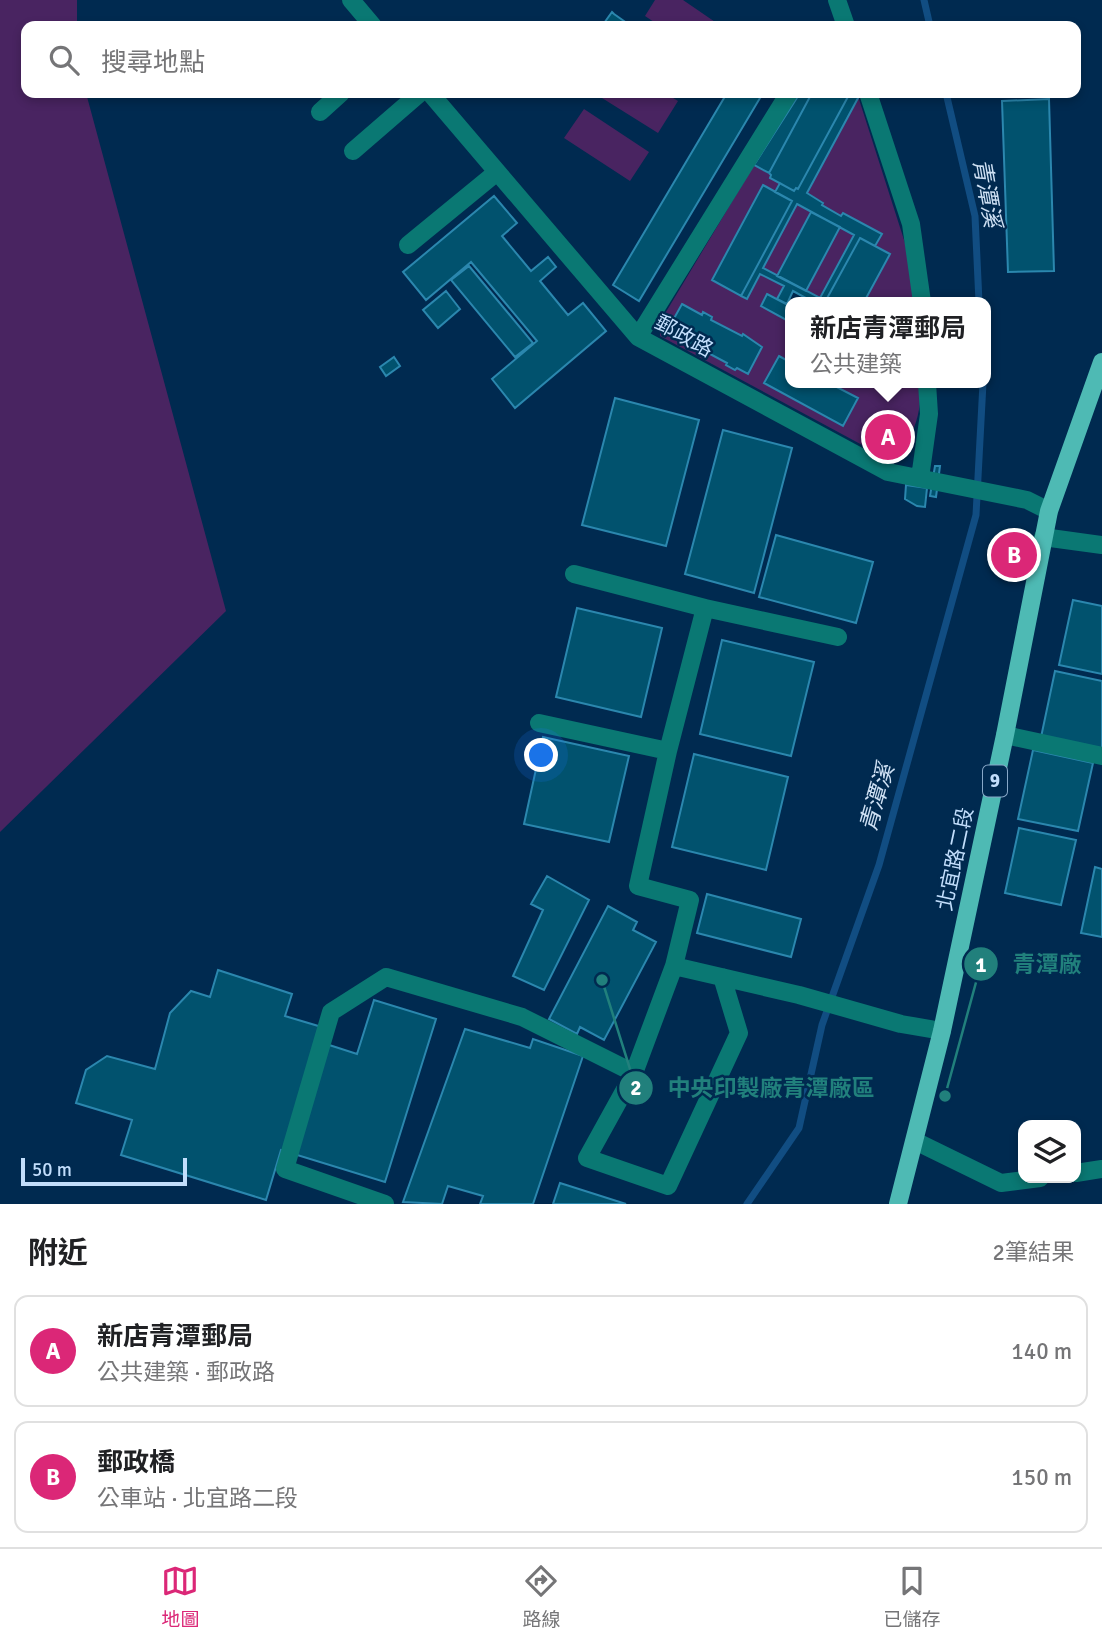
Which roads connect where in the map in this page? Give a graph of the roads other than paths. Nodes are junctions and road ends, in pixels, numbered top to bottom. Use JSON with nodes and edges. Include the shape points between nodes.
{"nodes":[{"id":1,"x":351,"y":0,"type":"edge"},
{"id":2,"x":369,"y":21,"type":"edge"},
{"id":3,"x":335,"y":98,"type":"edge"},
{"id":4,"x":414,"y":98,"type":"edge"},
{"id":5,"x":434,"y":98,"type":"edge"},
{"id":6,"x":786,"y":98,"type":"edge"},
{"id":7,"x":870,"y":98,"type":"edge"},
{"id":8,"x":320,"y":112,"type":"dead end"},
{"id":9,"x":353,"y":151,"type":"dead end"},
{"id":10,"x":497,"y":172,"type":"junction"},
{"id":11,"x":408,"y":245,"type":"dead end"},
{"id":12,"x":921,"y":297,"type":"edge"},
{"id":13,"x":638,"y":337,"type":"junction"},
{"id":14,"x":1102,"y":362,"type":"edge"},
{"id":15,"x":927,"y":388,"type":"edge"},
{"id":16,"x":920,"y":478,"type":"junction"},
{"id":17,"x":1049,"y":511,"type":"junction"},
{"id":18,"x":1043,"y":537,"type":"junction"},
{"id":19,"x":1102,"y":545,"type":"edge"},
{"id":20,"x":574,"y":574,"type":"dead end"},
{"id":21,"x":705,"y":608,"type":"junction"},
{"id":22,"x":838,"y":637,"type":"dead end"},
{"id":23,"x":539,"y":723,"type":"dead end"},
{"id":24,"x":1005,"y":735,"type":"junction"},
{"id":25,"x":668,"y":751,"type":"junction"},
{"id":26,"x":1102,"y":756,"type":"edge"},
{"id":27,"x":674,"y":966,"type":"junction"},
{"id":28,"x":722,"y":977,"type":"junction"},
{"id":29,"x":942,"y":1031,"type":"junction"},
{"id":30,"x":634,"y":1073,"type":"junction"},
{"id":31,"x":915,"y":1142,"type":"junction"},
{"id":32,"x":1102,"y":1169,"type":"edge"},
{"id":33,"x":1081,"y":1172,"type":"edge"},
{"id":34,"x":1018,"y":1181,"type":"edge"},
{"id":35,"x":385,"y":1204,"type":"edge"},
{"id":36,"x":898,"y":1204,"type":"edge"}],
"edges":[{"from":1,"to":2,"type":"street"},
{"from":3,"to":8,"type":"street"},
{"from":4,"to":9,"type":"street"},
{"from":5,"to":10,"type":"street","name":"郵政路"},
{"from":6,"to":13,"type":"street"},
{"from":7,"to":12,"type":"street","via":[[911,224]]},
{"from":10,"to":11,"type":"street"},
{"from":10,"to":13,"type":"street","name":"郵政路"},
{"from":13,"to":16,"type":"street","name":"郵政路","via":[[888,472]]},
{"from":14,"to":17,"type":"main road","name":"北宜路二段","number":"9"},
{"from":15,"to":16,"type":"street","via":[[929,414]]},
{"from":16,"to":17,"type":"street","name":"郵政路","via":[[1027,500]]},
{"from":17,"to":18,"type":"main road","name":"北宜路二段","number":"9"},
{"from":18,"to":19,"type":"street"},
{"from":18,"to":24,"type":"main road","name":"北宜路二段","number":"9"},
{"from":20,"to":21,"type":"street"},
{"from":21,"to":22,"type":"street"},
{"from":21,"to":25,"type":"street"},
{"from":23,"to":25,"type":"street"},
{"from":24,"to":26,"type":"street"},
{"from":24,"to":29,"type":"main road","name":"北宜路二段","number":"9"},
{"from":25,"to":27,"type":"street","via":[[638,886],[690,900]]},
{"from":27,"to":28,"type":"street"},
{"from":27,"to":30,"type":"street"},
{"from":28,"to":29,"type":"street"},
{"from":28,"to":30,"type":"street","via":[[739,1033],[668,1186],[587,1158]]},
{"from":29,"to":31,"type":"main road","name":"北宜路二段","number":"9"},
{"from":30,"to":35,"type":"street","via":[[522,1017],[386,977],[331,1012],[285,1169]]},
{"from":31,"to":34,"type":"street","via":[[1001,1183]]},
{"from":31,"to":36,"type":"main road","name":"北宜路二段","number":"9"},
{"from":32,"to":33,"type":"street"}]}
